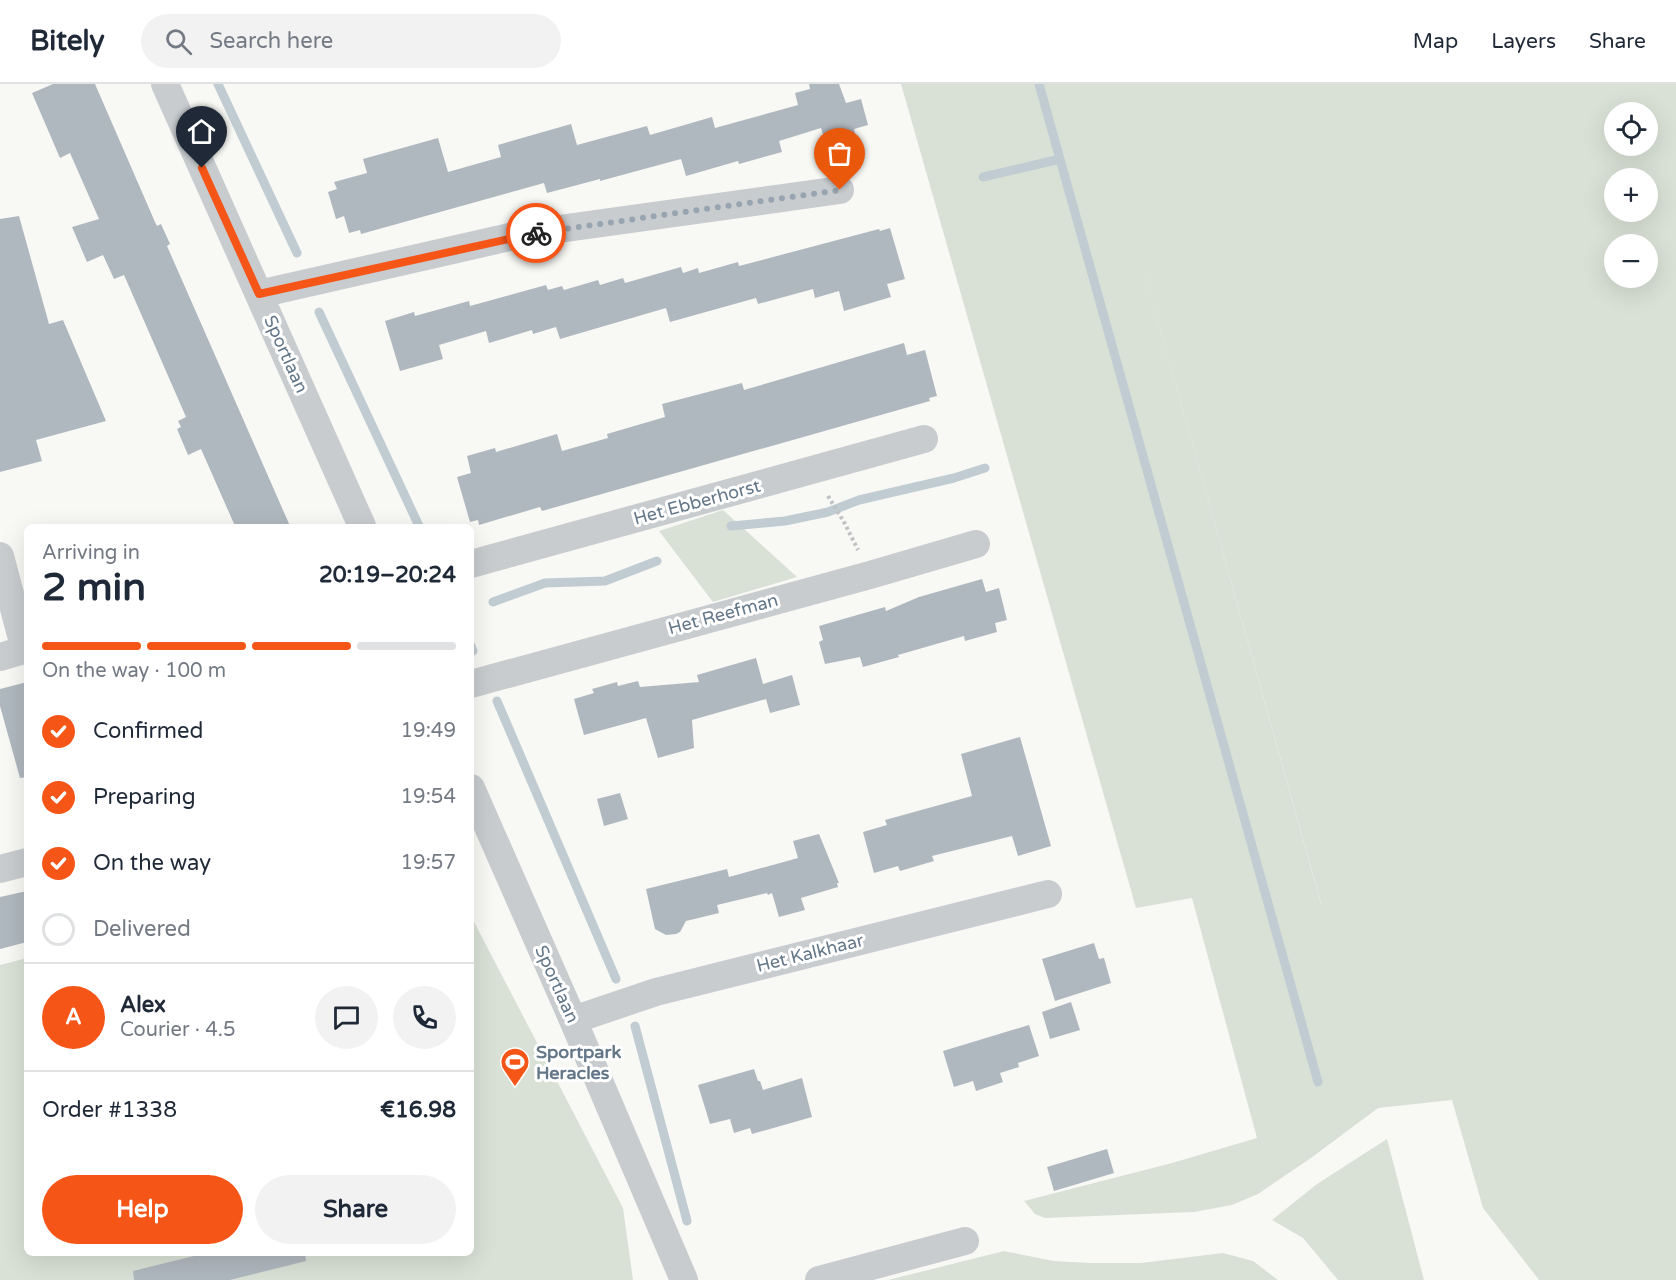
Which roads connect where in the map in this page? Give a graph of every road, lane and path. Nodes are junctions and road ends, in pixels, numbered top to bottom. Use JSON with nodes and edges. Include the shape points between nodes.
{"nodes":[{"id":1,"x":165,"y":84,"type":"edge"},
{"id":2,"x":840,"y":190,"type":"dead end"},
{"id":3,"x":259,"y":294,"type":"junction"},
{"id":4,"x":924,"y":439,"type":"dead end"},
{"id":5,"x":829,"y":498,"type":"dead end"},
{"id":6,"x":844,"y":522,"type":"dead end"},
{"id":7,"x":361,"y":524,"type":"edge"},
{"id":8,"x":976,"y":544,"type":"dead end"},
{"id":9,"x":0,"y":556,"type":"edge"},
{"id":10,"x":474,"y":563,"type":"edge"},
{"id":11,"x":17,"y":652,"type":"edge"},
{"id":12,"x":474,"y":683,"type":"edge"},
{"id":13,"x":474,"y":795,"type":"edge"},
{"id":14,"x":24,"y":863,"type":"edge"},
{"id":15,"x":0,"y":869,"type":"edge"},
{"id":16,"x":1048,"y":894,"type":"dead end"},
{"id":17,"x":573,"y":1020,"type":"junction"},
{"id":18,"x":965,"y":1241,"type":"dead end"},
{"id":19,"x":684,"y":1280,"type":"edge"},
{"id":20,"x":819,"y":1280,"type":"edge"}],
"edges":[{"from":1,"to":3,"type":"street","name":"Sportlaan"},
{"from":2,"to":3,"type":"street","via":[[523,234]]},
{"from":3,"to":7,"type":"street","name":"Sportlaan"},
{"from":4,"to":10,"type":"street","name":"Het Ebberhorst"},
{"from":5,"to":6,"type":"path"},
{"from":8,"to":12,"type":"street","name":"Het Reefman"},
{"from":9,"to":11,"type":"street"},
{"from":13,"to":17,"type":"street","name":"Sportlaan"},
{"from":14,"to":15,"type":"street"},
{"from":16,"to":17,"type":"street","name":"Het Kalkhaar","via":[[656,992]]},
{"from":17,"to":19,"type":"street","name":"Sportlaan"},
{"from":18,"to":20,"type":"street"}]}
